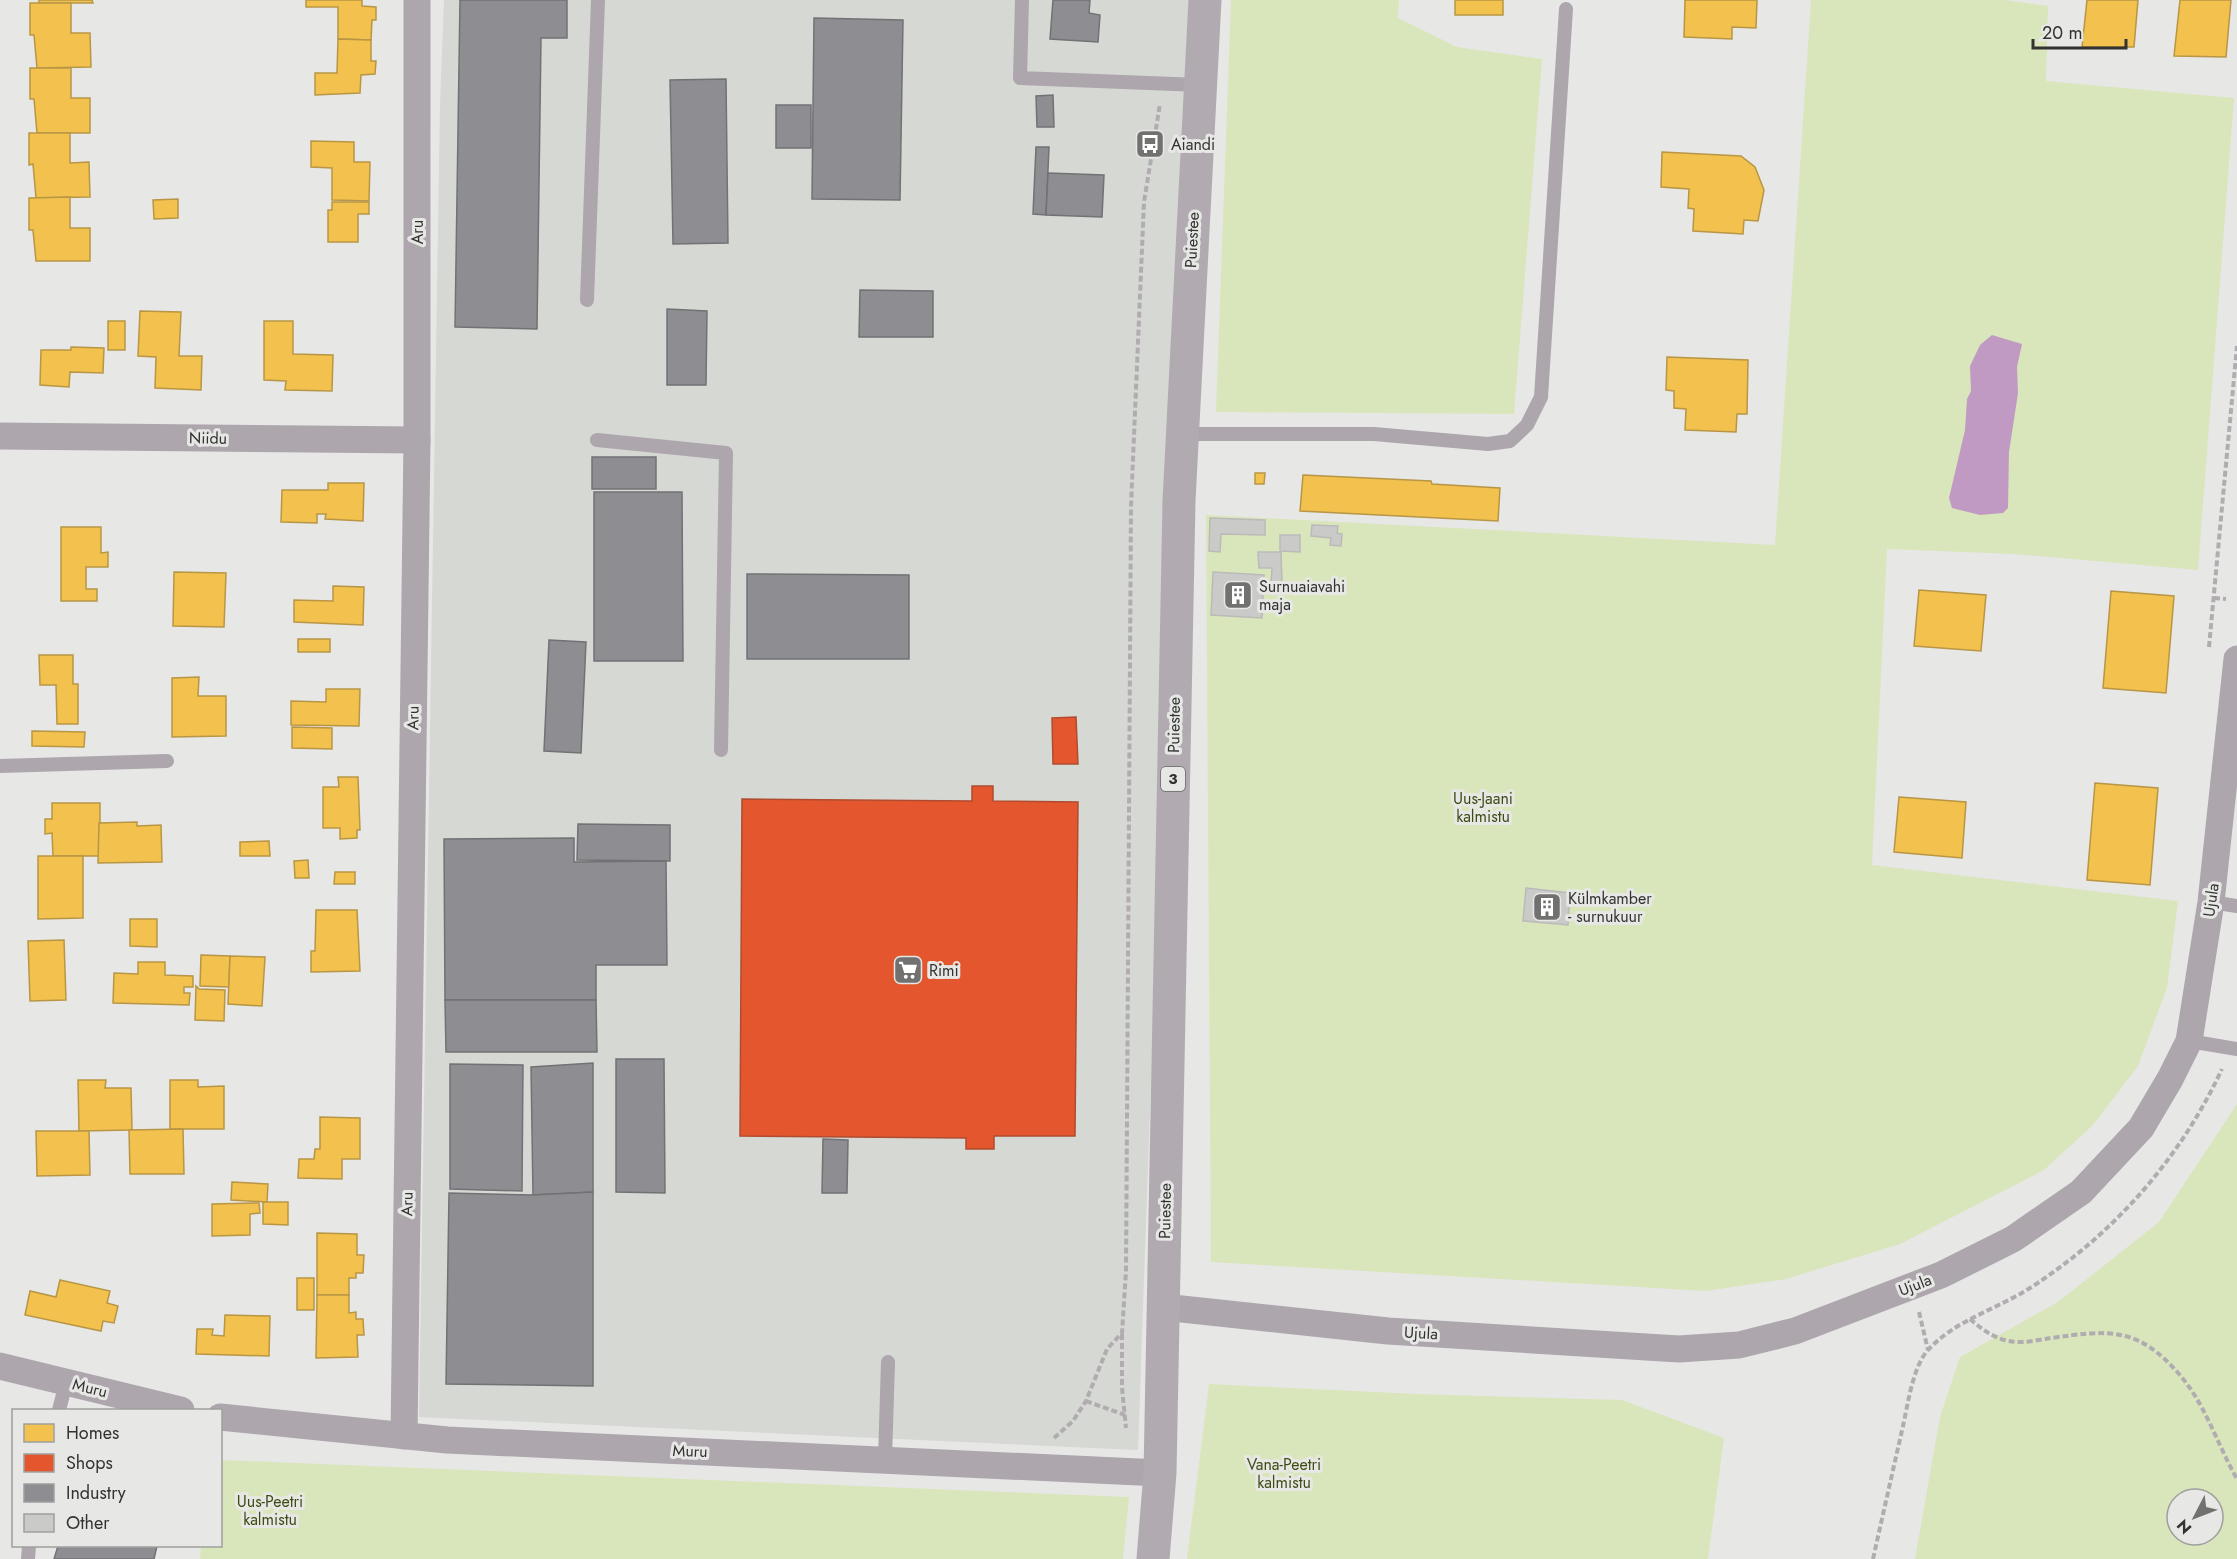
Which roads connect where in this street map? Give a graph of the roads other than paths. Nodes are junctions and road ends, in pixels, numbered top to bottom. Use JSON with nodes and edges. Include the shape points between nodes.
{"nodes":[{"id":1,"x":417,"y":0,"type":"edge"},
{"id":2,"x":598,"y":0,"type":"edge"},
{"id":3,"x":1022,"y":0,"type":"edge"},
{"id":4,"x":1205,"y":0,"type":"edge"},
{"id":5,"x":1566,"y":9,"type":"dead end"},
{"id":6,"x":1200,"y":85,"type":"junction"},
{"id":7,"x":587,"y":300,"type":"dead end"},
{"id":8,"x":1182,"y":434,"type":"junction"},
{"id":9,"x":0,"y":436,"type":"edge"},
{"id":10,"x":417,"y":440,"type":"junction"},
{"id":11,"x":597,"y":440,"type":"dead end"},
{"id":12,"x":2237,"y":659,"type":"edge"},
{"id":13,"x":721,"y":750,"type":"dead end"},
{"id":14,"x":167,"y":761,"type":"dead end"},
{"id":15,"x":0,"y":766,"type":"edge"},
{"id":16,"x":2224,"y":904,"type":"edge"},
{"id":17,"x":2189,"y":1041,"type":"junction"},
{"id":18,"x":2234,"y":1048,"type":"edge"},
{"id":19,"x":1163,"y":1307,"type":"junction"},
{"id":20,"x":888,"y":1362,"type":"dead end"},
{"id":21,"x":0,"y":1366,"type":"edge"},
{"id":22,"x":66,"y":1383,"type":"junction"},
{"id":23,"x":143,"y":1406,"type":"edge"},
{"id":24,"x":59,"y":1409,"type":"edge"},
{"id":25,"x":172,"y":1409,"type":"edge"},
{"id":26,"x":222,"y":1417,"type":"edge"},
{"id":27,"x":404,"y":1436,"type":"junction"},
{"id":28,"x":885,"y":1459,"type":"junction"},
{"id":29,"x":1147,"y":1472,"type":"junction"},
{"id":30,"x":1153,"y":1559,"type":"edge"}],
"edges":[{"from":1,"to":10,"type":"street","name":"Aru"},
{"from":2,"to":7,"type":"lane"},
{"from":3,"to":6,"type":"lane","via":[[1020,78]]},
{"from":4,"to":6,"type":"highway","name":"Puiestee","number":"3"},
{"from":5,"to":8,"type":"lane","via":[[1541,397],[1527,425],[1510,441],[1488,444],[1374,434]]},
{"from":6,"to":8,"type":"highway","name":"Puiestee","number":"3"},
{"from":8,"to":19,"type":"highway","name":"Puiestee","number":"3"},
{"from":9,"to":10,"type":"street","name":"Niidu"},
{"from":10,"to":27,"type":"street","name":"Aru"},
{"from":11,"to":13,"type":"lane","via":[[726,453]]},
{"from":12,"to":16,"type":"street","name":"Ujula"},
{"from":14,"to":15,"type":"lane"},
{"from":16,"to":17,"type":"street","name":"Ujula"},
{"from":17,"to":18,"type":"lane"},
{"from":17,"to":19,"type":"street","name":"Ujula","via":[[2141,1128],[2081,1192],[2013,1239],[1941,1275],[1795,1331],[1739,1345],[1679,1349],[1388,1331]]},
{"from":19,"to":29,"type":"highway","name":"Puiestee","number":"3"},
{"from":20,"to":28,"type":"lane"},
{"from":21,"to":22,"type":"street","name":"Muru"},
{"from":22,"to":23,"type":"street","name":"Muru"},
{"from":22,"to":24,"type":"lane"},
{"from":23,"to":25,"type":"street","name":"Muru"},
{"from":26,"to":27,"type":"street","name":"Muru"},
{"from":27,"to":28,"type":"street","name":"Muru"},
{"from":28,"to":29,"type":"street","name":"Muru"},
{"from":29,"to":30,"type":"highway","name":"Puiestee","number":"3"}]}
